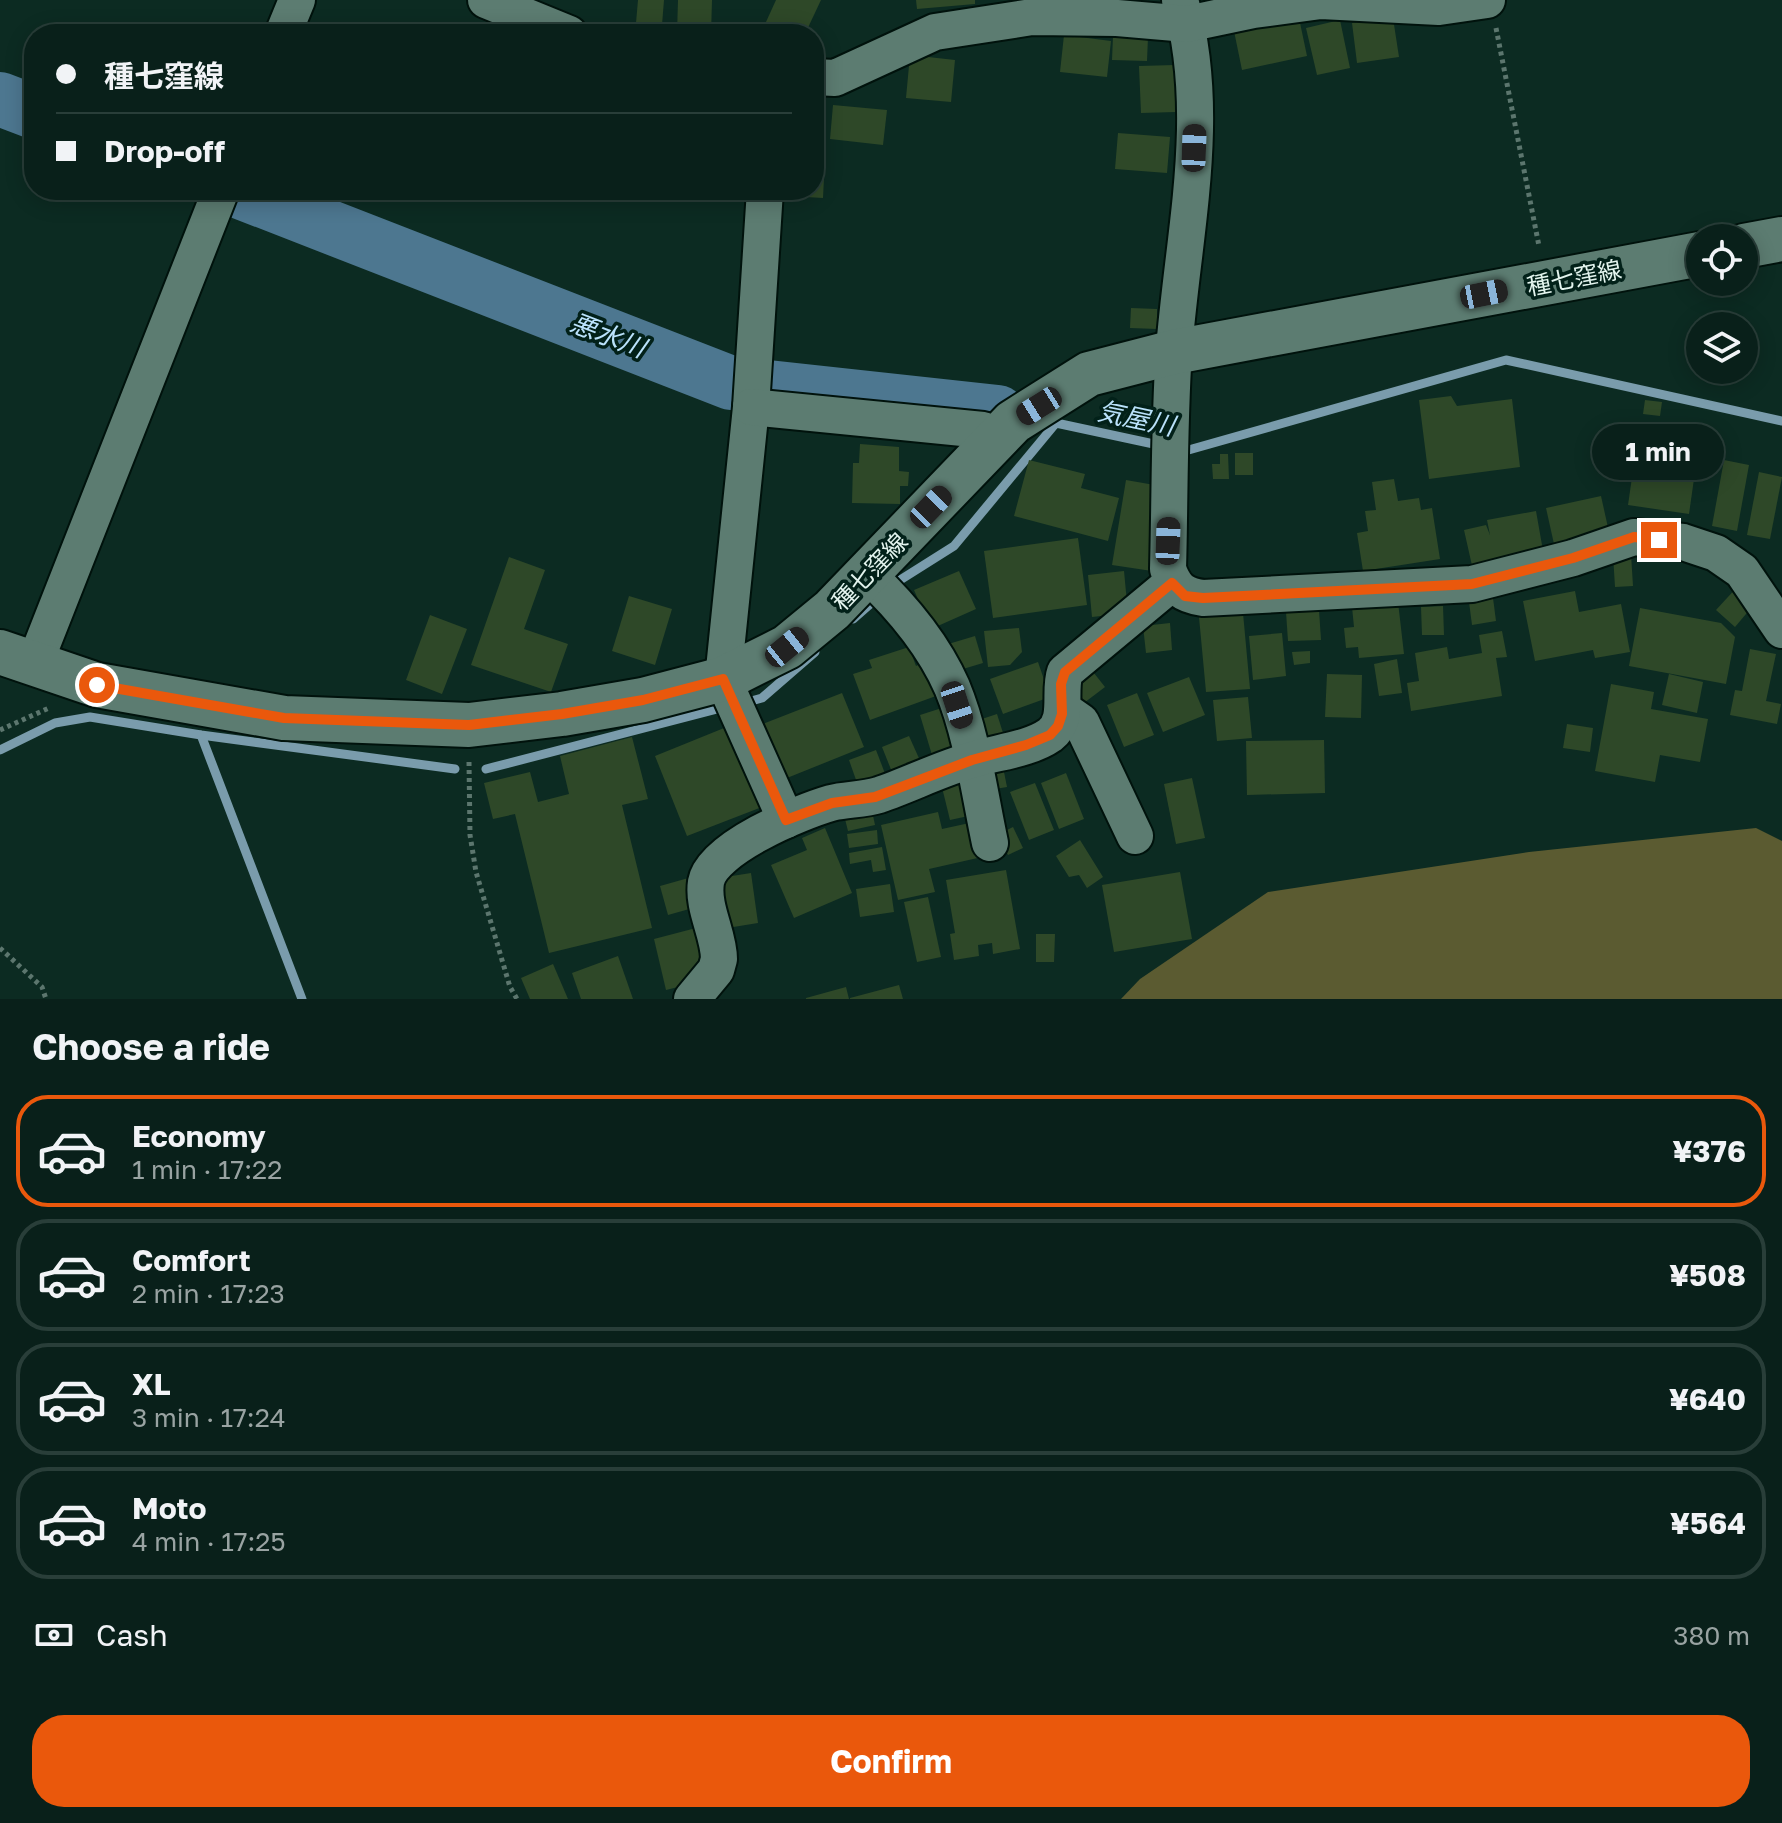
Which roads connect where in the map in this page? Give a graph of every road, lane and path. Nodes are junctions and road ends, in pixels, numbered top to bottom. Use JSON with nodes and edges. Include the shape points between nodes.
{"nodes":[{"id":1,"x":297,"y":0,"type":"edge"},
{"id":2,"x":486,"y":0,"type":"edge"},
{"id":3,"x":1332,"y":0,"type":"edge"},
{"id":4,"x":1490,"y":7,"type":"edge"},
{"id":5,"x":1183,"y":12,"type":"edge"},
{"id":6,"x":287,"y":24,"type":"edge"},
{"id":7,"x":545,"y":24,"type":"edge"},
{"id":8,"x":824,"y":77,"type":"edge"},
{"id":9,"x":217,"y":200,"type":"edge"},
{"id":10,"x":764,"y":200,"type":"edge"},
{"id":11,"x":1782,"y":239,"type":"edge"},
{"id":12,"x":1758,"y":243,"type":"edge"},
{"id":13,"x":1686,"y":257,"type":"edge"},
{"id":14,"x":1547,"y":283,"type":"junction"},
{"id":15,"x":1174,"y":352,"type":"junction"},
{"id":16,"x":752,"y":392,"type":"junction"},
{"id":17,"x":996,"y":440,"type":"junction"},
{"id":18,"x":1172,"y":583,"type":"junction"},
{"id":19,"x":878,"y":586,"type":"junction"},
{"id":20,"x":1782,"y":630,"type":"edge"},
{"id":21,"x":17,"y":658,"type":"edge"},
{"id":22,"x":732,"y":700,"type":"junction"},
{"id":23,"x":1062,"y":714,"type":"junction"},
{"id":24,"x":469,"y":725,"type":"junction"},
{"id":25,"x":972,"y":760,"type":"junction"},
{"id":26,"x":786,"y":820,"type":"junction"},
{"id":27,"x":1135,"y":836,"type":"dead end"},
{"id":28,"x":990,"y":843,"type":"dead end"},
{"id":29,"x":0,"y":948,"type":"edge"},
{"id":30,"x":46,"y":999,"type":"edge"},
{"id":31,"x":517,"y":999,"type":"edge"},
{"id":32,"x":692,"y":999,"type":"edge"}],
"edges":[{"from":1,"to":6,"type":"street"},
{"from":2,"to":7,"type":"street"},
{"from":3,"to":4,"type":"street"},
{"from":3,"to":5,"type":"street"},
{"from":4,"to":14,"type":"path"},
{"from":5,"to":8,"type":"street","via":[[1032,17],[935,32],[835,78]]},
{"from":5,"to":15,"type":"street","via":[[1196,86]]},
{"from":9,"to":21,"type":"street"},
{"from":10,"to":16,"type":"street"},
{"from":11,"to":12,"type":"main road"},
{"from":13,"to":14,"type":"main road","name":"種七窪線"},
{"from":14,"to":15,"type":"main road","name":"種七窪線"},
{"from":15,"to":17,"type":"main road","name":"種七窪線","via":[[1089,374],[1013,422]]},
{"from":15,"to":18,"type":"street","via":[[1168,569]]},
{"from":16,"to":17,"type":"street","via":[[983,430]]},
{"from":16,"to":22,"type":"street"},
{"from":17,"to":19,"type":"main road","name":"種七窪線"},
{"from":18,"to":20,"type":"street","via":[[1185,596],[1203,598],[1472,584],[1634,537],[1683,542],[1716,553],[1742,571]]},
{"from":18,"to":23,"type":"street","via":[[1065,672]]},
{"from":19,"to":22,"type":"main road","name":"種七窪線","via":[[832,610]]},
{"from":19,"to":25,"type":"street","via":[[923,638],[952,687]]},
{"from":21,"to":24,"type":"main road","name":"種七窪線","via":[[97,685],[284,718]]},
{"from":22,"to":24,"type":"main road","name":"種七窪線","via":[[643,700]]},
{"from":22,"to":26,"type":"street"},
{"from":23,"to":25,"type":"street","via":[[1050,735]]},
{"from":23,"to":27,"type":"street","via":[[1081,722]]},
{"from":24,"to":31,"type":"path","via":[[470,835],[476,872]]},
{"from":25,"to":26,"type":"street","via":[[875,797],[832,803]]},
{"from":25,"to":28,"type":"street"},
{"from":26,"to":32,"type":"street","via":[[725,854],[711,869],[707,901],[719,959]]},
{"from":29,"to":30,"type":"path","via":[[42,987]]}]}
